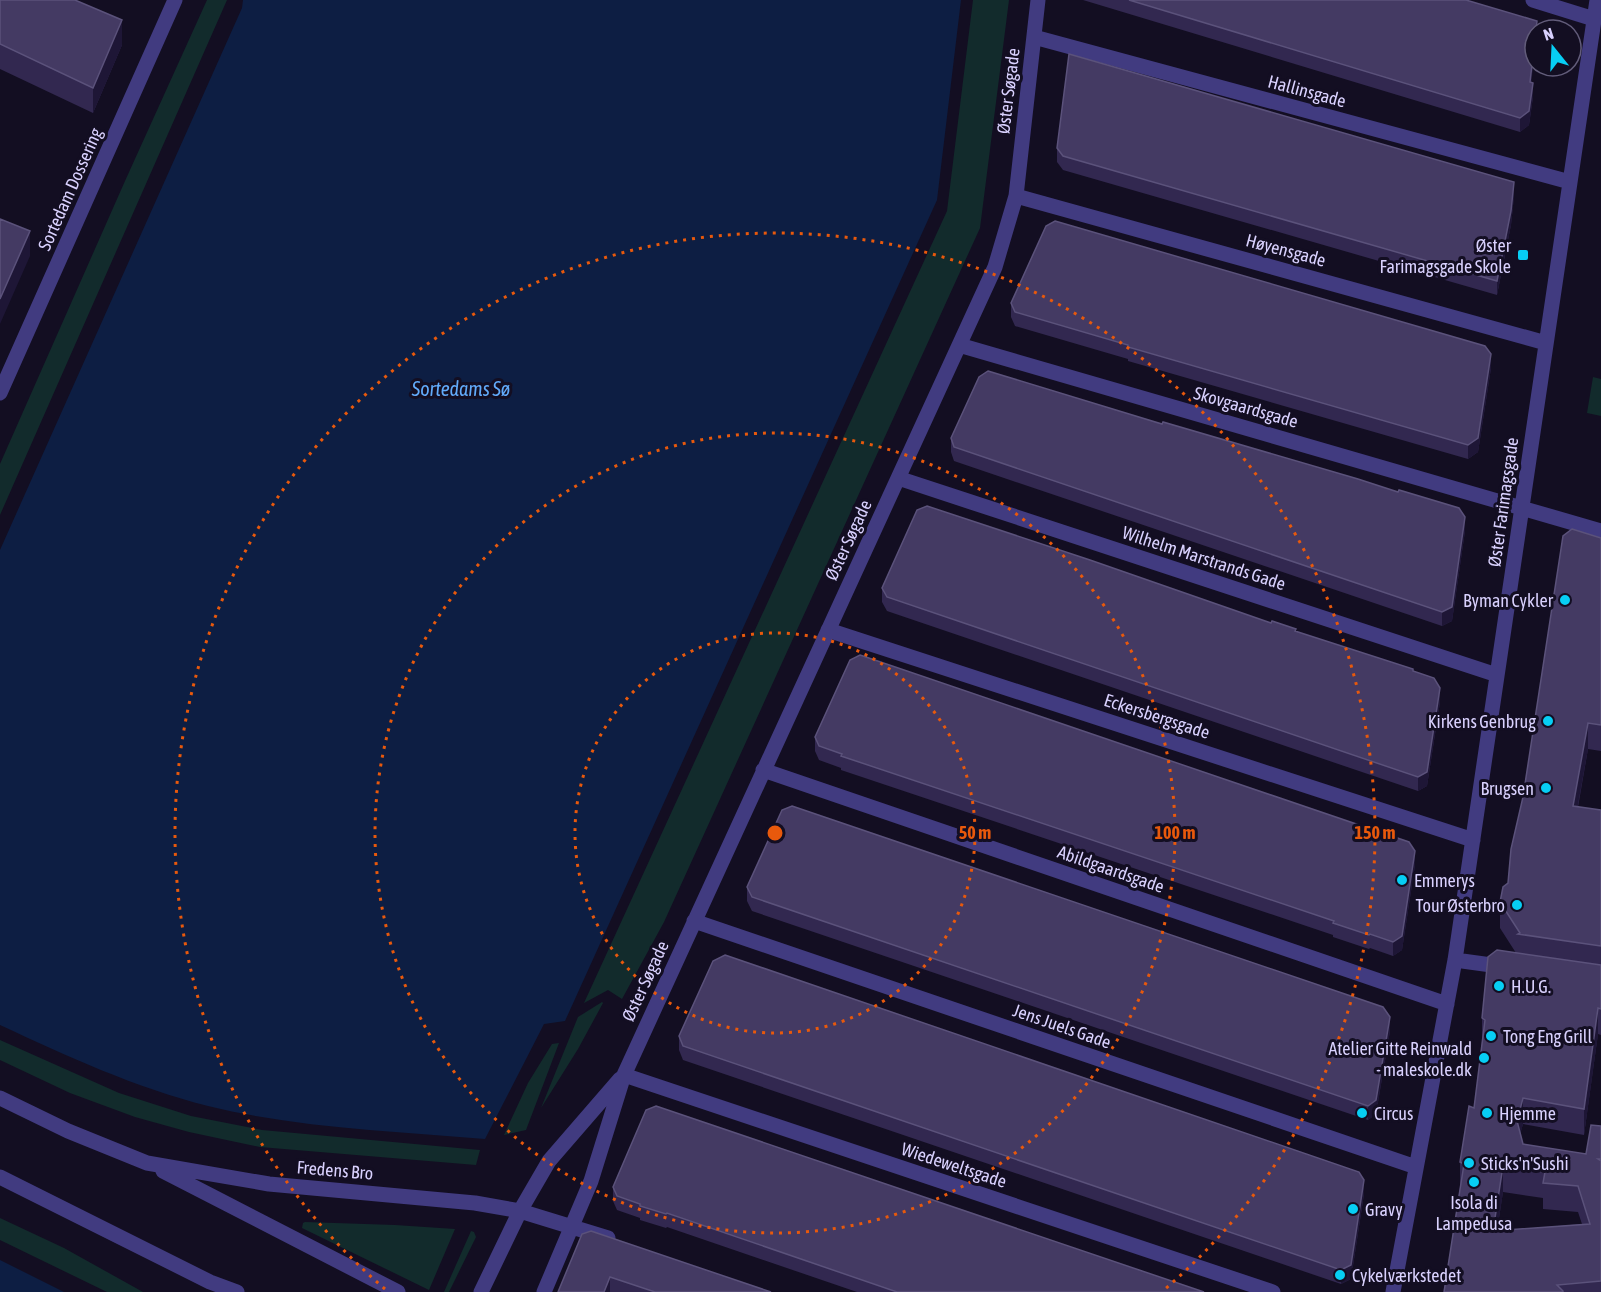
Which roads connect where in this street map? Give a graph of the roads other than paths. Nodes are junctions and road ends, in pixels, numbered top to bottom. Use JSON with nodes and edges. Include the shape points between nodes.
{"nodes":[{"id":1,"x":175,"y":0,"type":"edge"},
{"id":2,"x":1038,"y":0,"type":"edge"},
{"id":3,"x":1533,"y":0,"type":"edge"},
{"id":4,"x":1597,"y":0,"type":"edge"},
{"id":5,"x":1594,"y":19,"type":"junction"},
{"id":6,"x":1034,"y":37,"type":"junction"},
{"id":7,"x":1570,"y":182,"type":"junction"},
{"id":8,"x":1016,"y":196,"type":"junction"},
{"id":9,"x":1546,"y":343,"type":"junction"},
{"id":10,"x":959,"y":345,"type":"junction"},
{"id":11,"x":0,"y":393,"type":"edge"},
{"id":12,"x":898,"y":478,"type":"junction"},
{"id":13,"x":1522,"y":508,"type":"junction"},
{"id":14,"x":1601,"y":531,"type":"edge"},
{"id":15,"x":828,"y":630,"type":"junction"},
{"id":16,"x":1497,"y":675,"type":"junction"},
{"id":17,"x":764,"y":770,"type":"junction"},
{"id":18,"x":1473,"y":840,"type":"junction"},
{"id":19,"x":694,"y":921,"type":"junction"},
{"id":20,"x":1455,"y":960,"type":"junction"},
{"id":21,"x":1523,"y":970,"type":"edge"},
{"id":22,"x":1447,"y":1004,"type":"junction"},
{"id":23,"x":624,"y":1075,"type":"junction"},
{"id":24,"x":0,"y":1098,"type":"edge"},
{"id":25,"x":147,"y":1163,"type":"junction"},
{"id":26,"x":1416,"y":1167,"type":"junction"},
{"id":27,"x":0,"y":1177,"type":"edge"},
{"id":28,"x":520,"y":1211,"type":"junction"},
{"id":29,"x":571,"y":1226,"type":"junction"},
{"id":30,"x":624,"y":1244,"type":"edge"},
{"id":31,"x":216,"y":1287,"type":"edge"},
{"id":32,"x":237,"y":1292,"type":"edge"},
{"id":33,"x":398,"y":1292,"type":"edge"},
{"id":34,"x":481,"y":1292,"type":"edge"},
{"id":35,"x":544,"y":1292,"type":"edge"},
{"id":36,"x":1273,"y":1292,"type":"edge"},
{"id":37,"x":1393,"y":1292,"type":"edge"}],
"edges":[{"from":1,"to":11,"type":"street","name":"Sortedam Dossering"},
{"from":2,"to":6,"type":"street","name":"Øster Søgade"},
{"from":3,"to":5,"type":"street"},
{"from":4,"to":5,"type":"street","name":"Øster Farimagsgade"},
{"from":5,"to":7,"type":"street","name":"Øster Farimagsgade"},
{"from":6,"to":7,"type":"street","name":"Hallinsgade"},
{"from":6,"to":8,"type":"street","name":"Øster Søgade"},
{"from":7,"to":9,"type":"street","name":"Øster Farimagsgade"},
{"from":8,"to":9,"type":"street","name":"Høyensgade"},
{"from":8,"to":10,"type":"street","name":"Øster Søgade","via":[[995,267]]},
{"from":9,"to":13,"type":"street","name":"Øster Farimagsgade"},
{"from":10,"to":12,"type":"street","name":"Øster Søgade"},
{"from":10,"to":13,"type":"street","name":"Skovgaardsgade"},
{"from":12,"to":15,"type":"street","name":"Øster Søgade"},
{"from":12,"to":16,"type":"street","name":"Wilhelm Marstrands Gade"},
{"from":13,"to":14,"type":"street","name":"Skovgaardsgade"},
{"from":13,"to":16,"type":"street","name":"Øster Farimagsgade"},
{"from":15,"to":17,"type":"street","name":"Øster Søgade"},
{"from":15,"to":18,"type":"street","name":"Eckersbergsgade"},
{"from":16,"to":18,"type":"street","name":"Øster Farimagsgade"},
{"from":17,"to":19,"type":"street","name":"Øster Søgade"},
{"from":17,"to":22,"type":"street","name":"Abildgaardsgade"},
{"from":18,"to":20,"type":"street","name":"Øster Farimagsgade"},
{"from":19,"to":23,"type":"street","name":"Øster Søgade"},
{"from":19,"to":26,"type":"street","name":"Jens Juels Gade"},
{"from":20,"to":21,"type":"street"},
{"from":20,"to":22,"type":"street","name":"Øster Farimagsgade"},
{"from":22,"to":26,"type":"street","name":"Øster Farimagsgade"},
{"from":23,"to":28,"type":"street","name":"Øster Søgade","via":[[549,1161]]},
{"from":23,"to":29,"type":"street","name":"Øster Søgade","via":[[591,1181]]},
{"from":23,"to":36,"type":"street","name":"Wiedeweltsgade"},
{"from":24,"to":25,"type":"street","name":"Fredens Bro"},
{"from":25,"to":28,"type":"street","name":"Fredens Bro","via":[[269,1184],[449,1199]]},
{"from":25,"to":33,"type":"street","name":"Fredens Bro"},
{"from":26,"to":37,"type":"street","name":"Øster Farimagsgade"},
{"from":27,"to":31,"type":"street"},
{"from":28,"to":29,"type":"street","name":"Fredens Bro"},
{"from":28,"to":34,"type":"street","name":"Øster Søgade"},
{"from":29,"to":30,"type":"street","name":"Fredens Bro"},
{"from":29,"to":35,"type":"street","name":"Øster Søgade"},
{"from":31,"to":32,"type":"street"}]}
